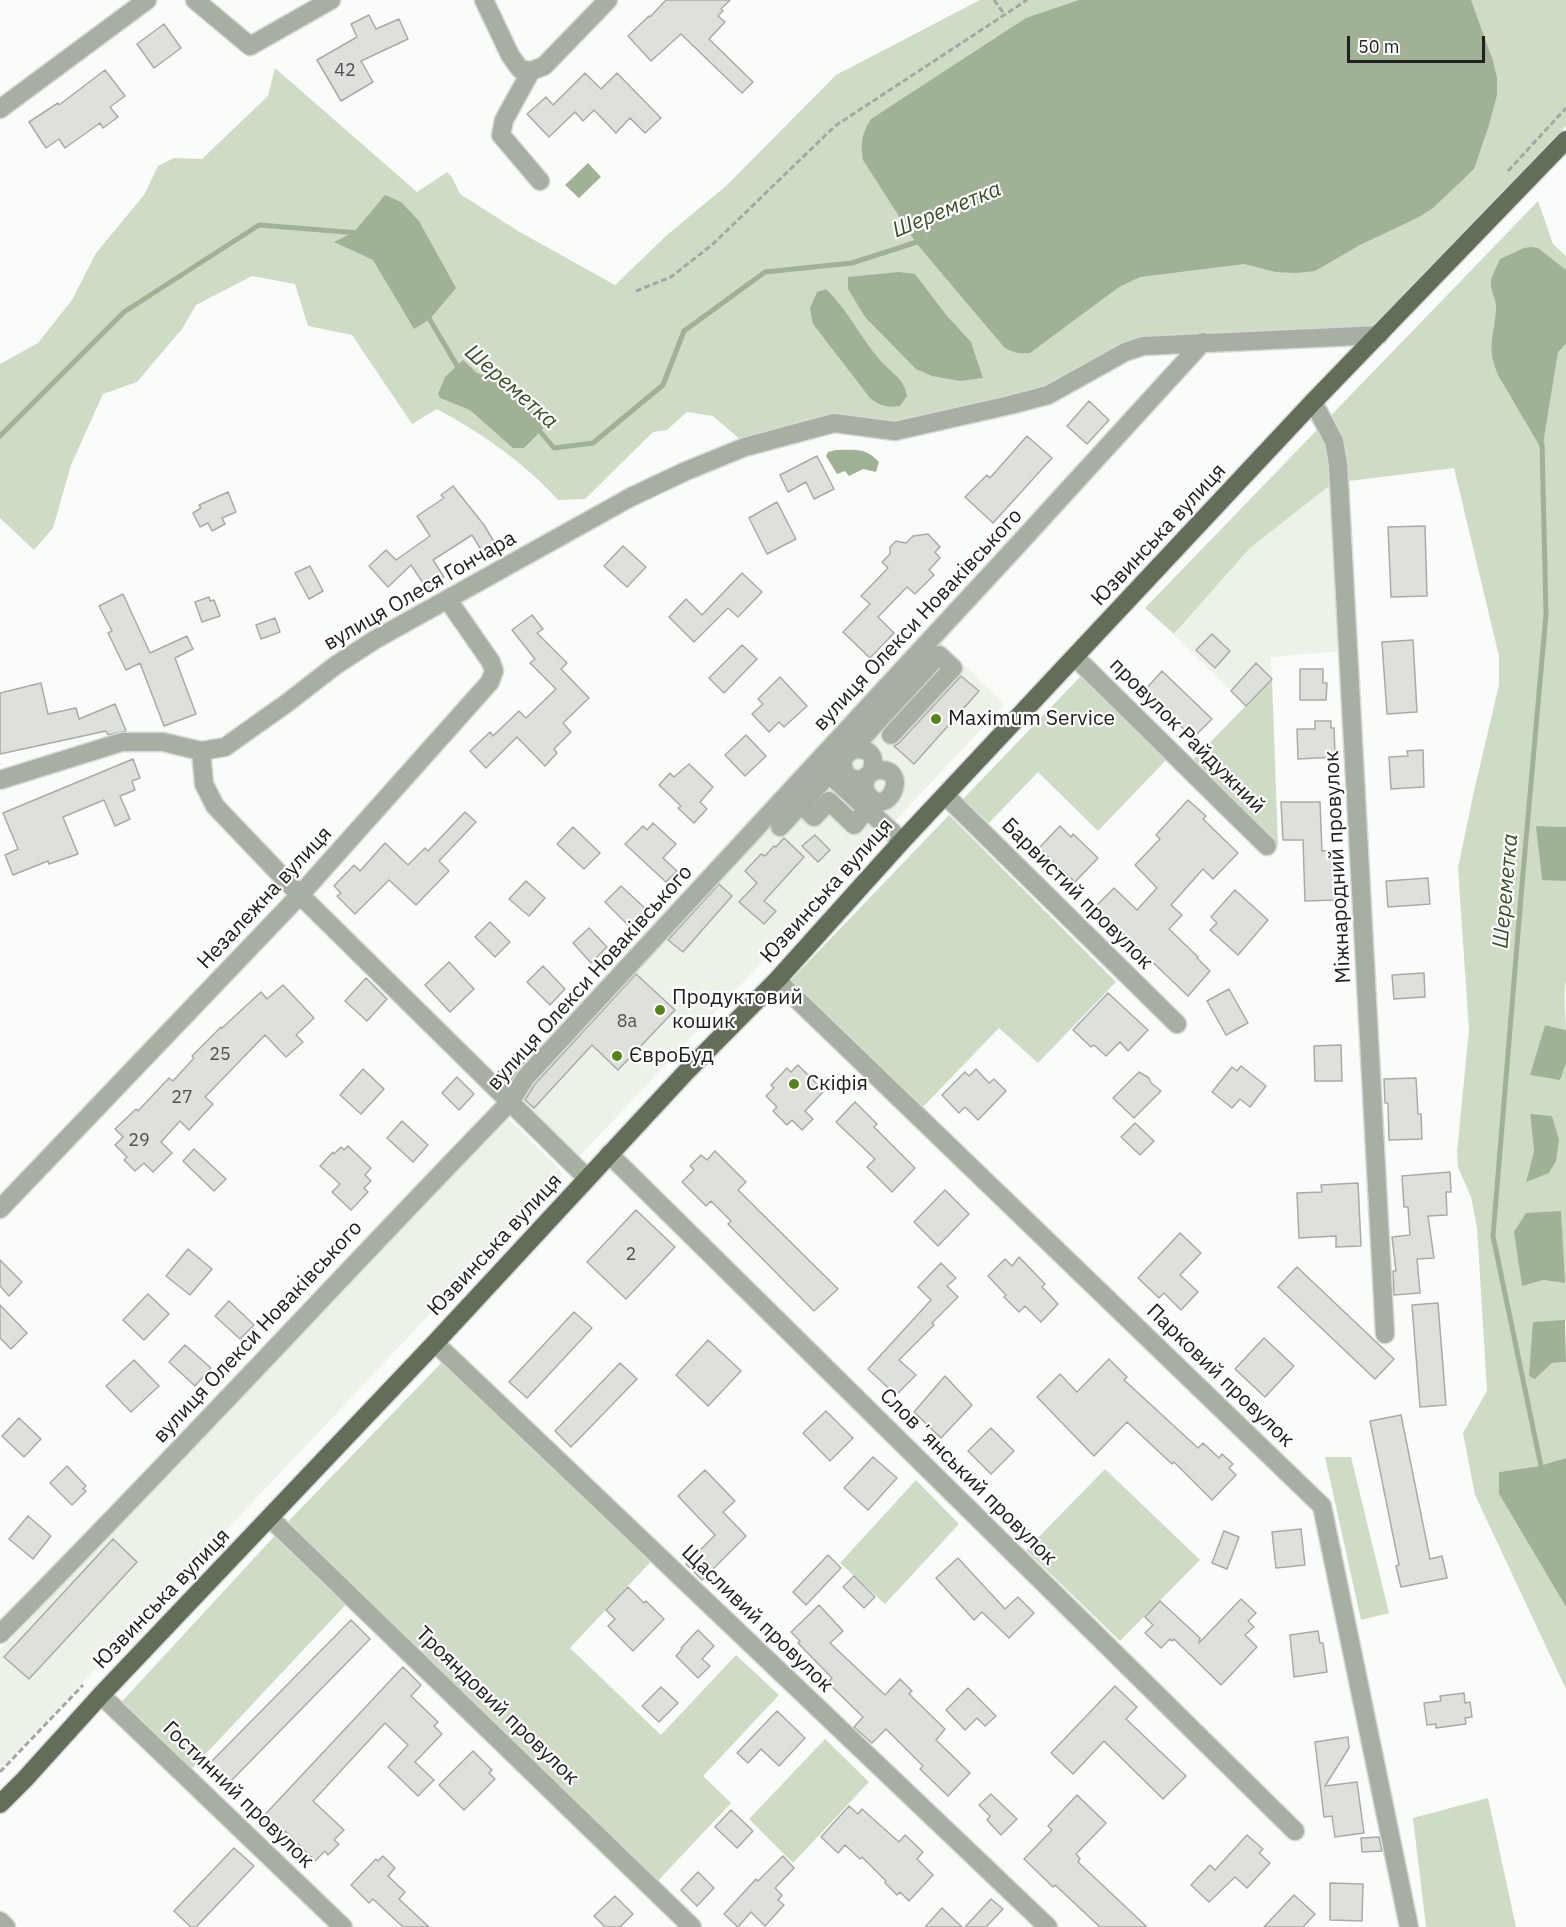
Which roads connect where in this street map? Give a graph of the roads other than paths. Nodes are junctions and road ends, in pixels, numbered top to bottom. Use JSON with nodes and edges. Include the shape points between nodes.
{"nodes":[{"id":1,"x":147,"y":0,"type":"edge"},
{"id":2,"x":195,"y":0,"type":"edge"},
{"id":3,"x":331,"y":0,"type":"edge"},
{"id":4,"x":484,"y":0,"type":"edge"},
{"id":5,"x":608,"y":0,"type":"edge"},
{"id":6,"x":531,"y":71,"type":"junction"},
{"id":7,"x":0,"y":109,"type":"edge"},
{"id":8,"x":1566,"y":140,"type":"edge"},
{"id":9,"x":540,"y":182,"type":"dead end"},
{"id":10,"x":1378,"y":335,"type":"junction"},
{"id":11,"x":1203,"y":342,"type":"junction"},
{"id":12,"x":1313,"y":402,"type":"junction"},
{"id":13,"x":448,"y":600,"type":"junction"},
{"id":14,"x":1076,"y":658,"type":"junction"},
{"id":15,"x":891,"y":735,"type":"dead end"},
{"id":16,"x":201,"y":751,"type":"junction"},
{"id":17,"x":846,"y":754,"type":"junction"},
{"id":18,"x":829,"y":774,"type":"junction"},
{"id":19,"x":869,"y":774,"type":"dead end"},
{"id":20,"x":0,"y":780,"type":"edge"},
{"id":21,"x":946,"y":795,"type":"junction"},
{"id":22,"x":801,"y":804,"type":"junction"},
{"id":23,"x":867,"y":809,"type":"junction"},
{"id":24,"x":780,"y":827,"type":"dead end"},
{"id":25,"x":902,"y":841,"type":"junction"},
{"id":26,"x":1267,"y":846,"type":"dead end"},
{"id":27,"x":300,"y":895,"type":"junction"},
{"id":28,"x":777,"y":980,"type":"junction"},
{"id":29,"x":1177,"y":1024,"type":"dead end"},
{"id":30,"x":510,"y":1102,"type":"junction"},
{"id":31,"x":609,"y":1154,"type":"junction"},
{"id":32,"x":587,"y":1178,"type":"junction"},
{"id":33,"x":0,"y":1209,"type":"edge"},
{"id":34,"x":1385,"y":1334,"type":"dead end"},
{"id":35,"x":435,"y":1343,"type":"junction"},
{"id":36,"x":270,"y":1518,"type":"junction"},
{"id":37,"x":0,"y":1634,"type":"edge"},
{"id":38,"x":101,"y":1695,"type":"junction"},
{"id":39,"x":0,"y":1804,"type":"edge"},
{"id":40,"x":1295,"y":1831,"type":"dead end"},
{"id":41,"x":0,"y":1921,"type":"edge"},
{"id":42,"x":6,"y":1927,"type":"edge"},
{"id":43,"x":344,"y":1927,"type":"edge"},
{"id":44,"x":692,"y":1927,"type":"edge"},
{"id":45,"x":1047,"y":1927,"type":"edge"},
{"id":46,"x":1409,"y":1927,"type":"edge"}],
"edges":[{"from":1,"to":7,"type":"street"},
{"from":2,"to":3,"type":"street","via":[[250,46]]},
{"from":4,"to":6,"type":"street","via":[[510,55],[520,69]]},
{"from":5,"to":6,"type":"street","via":[[544,66]]},
{"from":6,"to":9,"type":"street","via":[[504,120],[501,135]]},
{"from":8,"to":10,"type":"main road","name":"Юзвинська вулиця"},
{"from":10,"to":11,"type":"street","name":"вулиця Олеся Гончара"},
{"from":10,"to":12,"type":"main road","name":"Юзвинська вулиця"},
{"from":11,"to":13,"type":"street","name":"вулиця Олеся Гончара","via":[[1132,349],[1048,395],[906,430],[834,423],[745,447],[631,497]]},
{"from":11,"to":30,"type":"street","name":"вулиця Олекси Новаківського","via":[[526,1077]]},
{"from":12,"to":14,"type":"main road","name":"Юзвинська вулиця"},
{"from":12,"to":34,"type":"street","name":"Міжнародний провулок","via":[[1334,441],[1338,464]]},
{"from":13,"to":16,"type":"street","name":"вулиця Олеся Гончара","via":[[354,652],[234,742]]},
{"from":13,"to":27,"type":"street","name":"Незалежна вулиця","via":[[492,662],[490,682]]},
{"from":14,"to":21,"type":"main road","name":"Юзвинська вулиця"},
{"from":14,"to":26,"type":"street","name":"провулок Райдужний"},
{"from":15,"to":17,"type":"street","via":[[953,668],[939,655]]},
{"from":16,"to":20,"type":"street","name":"вулиця Олеся Гончара","via":[[163,742],[122,742]]},
{"from":16,"to":27,"type":"street","via":[[204,784],[215,806]]},
{"from":17,"to":18,"type":"street"},
{"from":17,"to":19,"type":"street","via":[[845,773],[859,780]]},
{"from":18,"to":22,"type":"street"},
{"from":18,"to":23,"type":"street"},
{"from":21,"to":25,"type":"main road","name":"Юзвинська вулиця"},
{"from":21,"to":29,"type":"street","name":"Барвистий провулок"},
{"from":22,"to":23,"type":"street","via":[[814,817],[829,801],[854,825]]},
{"from":22,"to":24,"type":"street"},
{"from":23,"to":25,"type":"street"},
{"from":25,"to":28,"type":"main road","name":"Юзвинська вулиця"},
{"from":27,"to":30,"type":"street"},
{"from":27,"to":33,"type":"street","name":"Незалежна вулиця"},
{"from":28,"to":31,"type":"main road","name":"Юзвинська вулиця"},
{"from":28,"to":46,"type":"street","name":"Парковий провулок","via":[[1322,1506]]},
{"from":30,"to":32,"type":"street"},
{"from":30,"to":37,"type":"street","name":"вулиця Олекси Новаківського"},
{"from":31,"to":32,"type":"main road","name":"Юзвинська вулиця"},
{"from":31,"to":40,"type":"street","name":"Словʼянський провулок"},
{"from":32,"to":35,"type":"main road","name":"Юзвинська вулиця"},
{"from":35,"to":36,"type":"main road","name":"Юзвинська вулиця"},
{"from":35,"to":45,"type":"street","name":"Щасливий провулок"},
{"from":36,"to":38,"type":"main road","name":"Юзвинська вулиця"},
{"from":36,"to":44,"type":"street","name":"Трояндовий провулок"},
{"from":38,"to":39,"type":"main road","name":"Юзвинська вулиця"},
{"from":38,"to":43,"type":"street","name":"Гостинний провулок"},
{"from":41,"to":42,"type":"street"}]}
